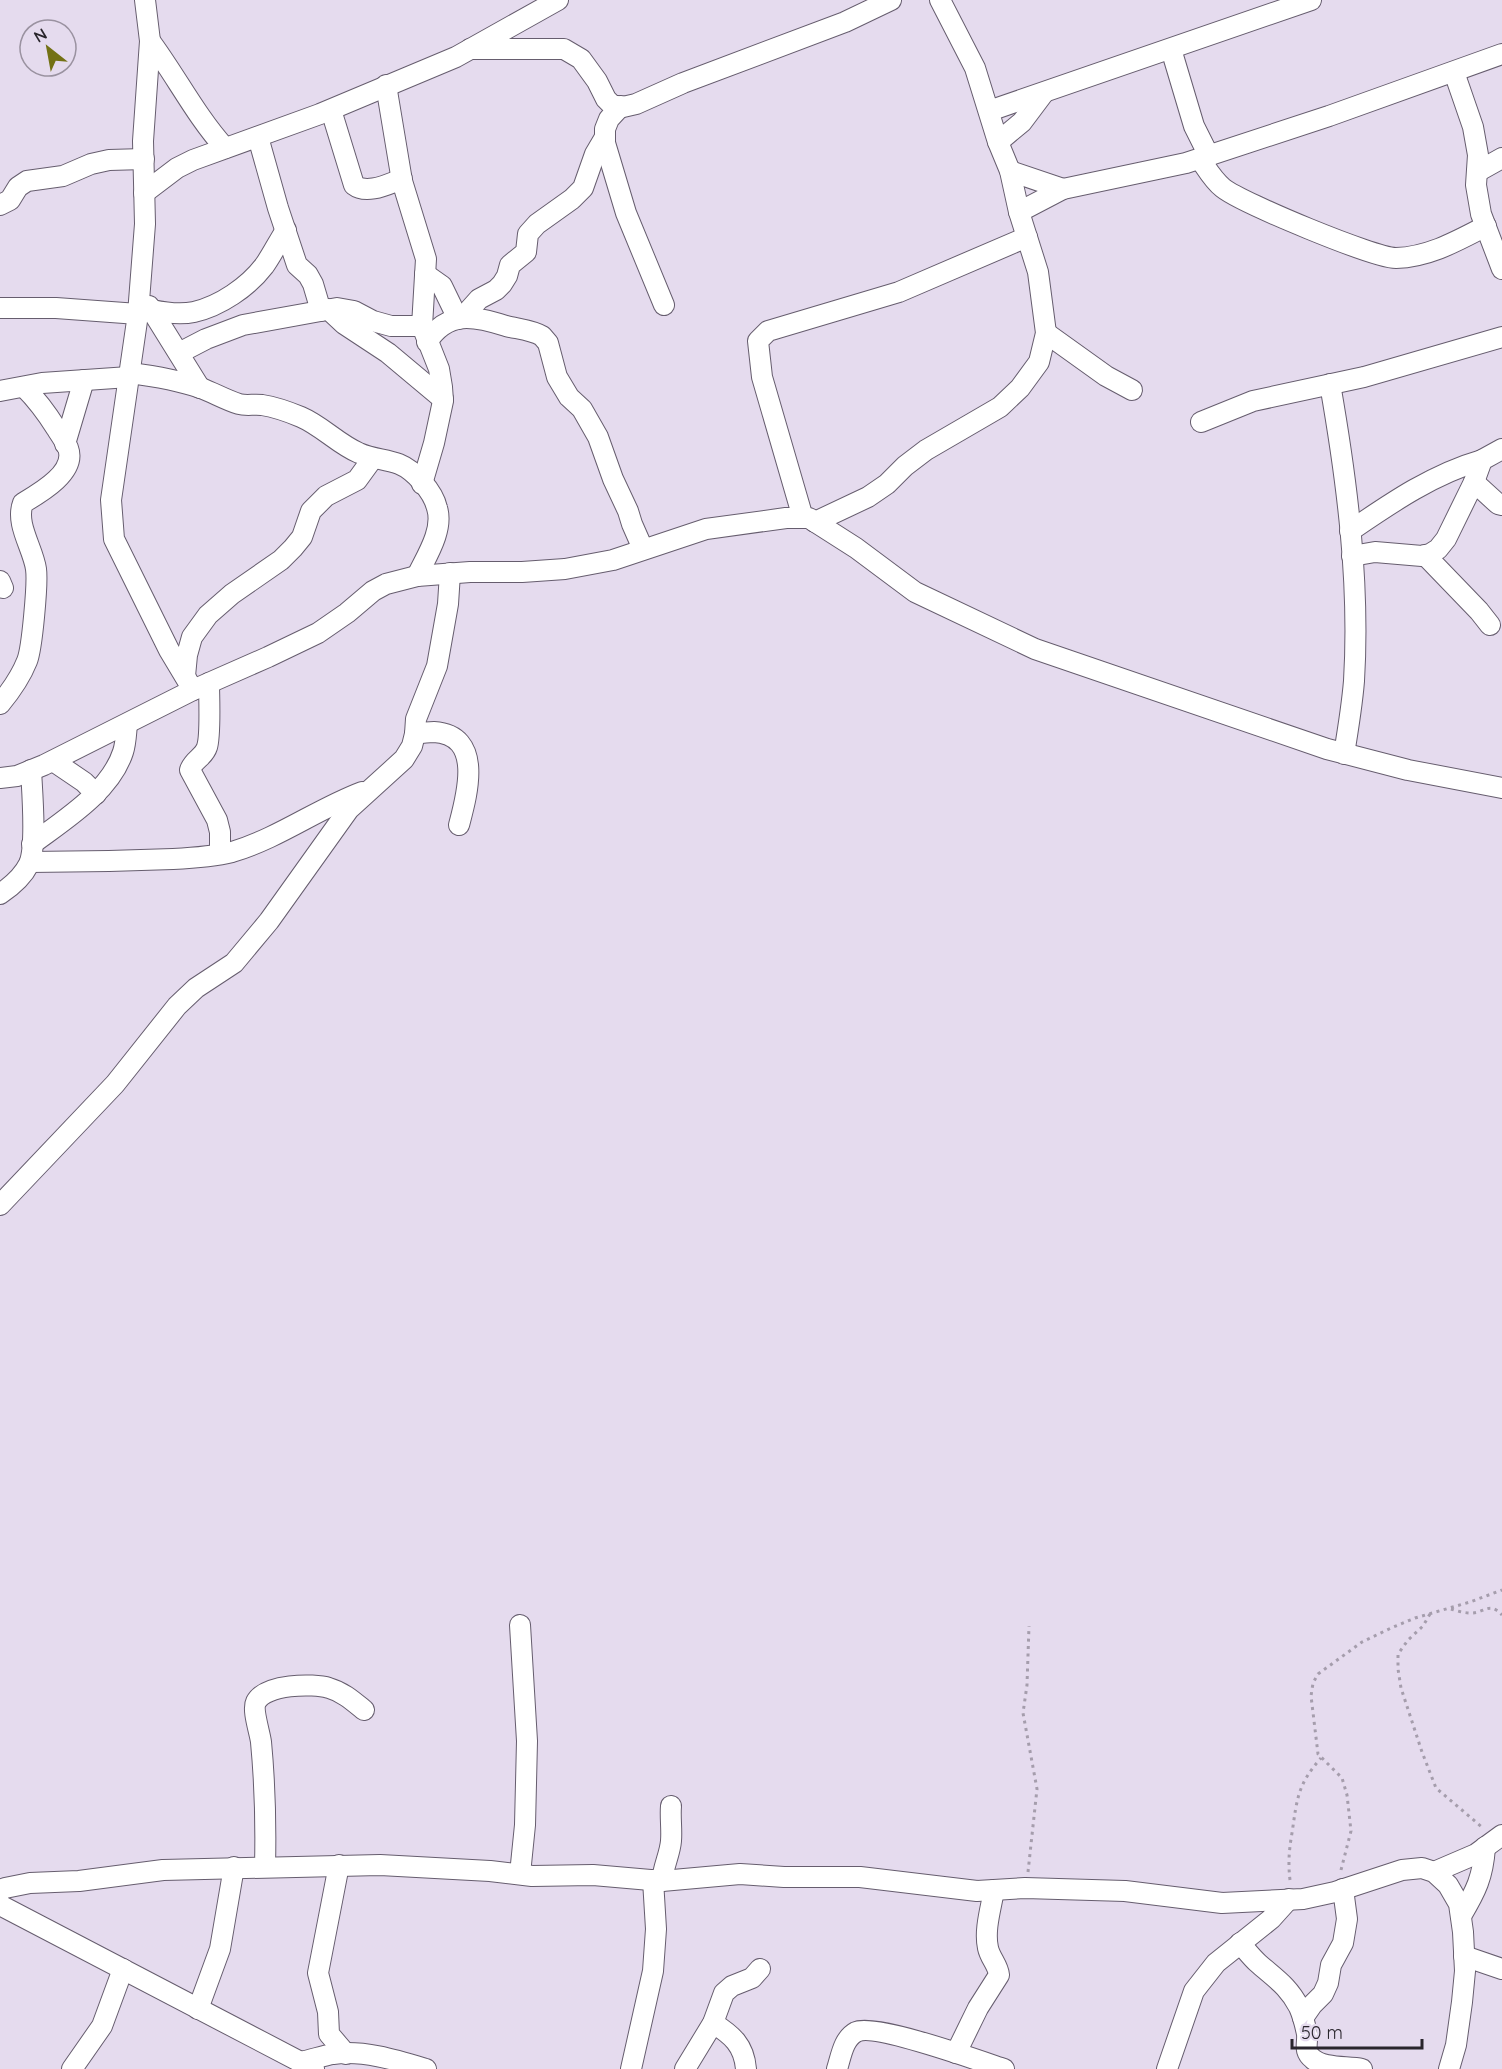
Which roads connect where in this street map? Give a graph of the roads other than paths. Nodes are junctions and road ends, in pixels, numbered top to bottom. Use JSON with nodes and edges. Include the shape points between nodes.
{"nodes":[{"id":1,"x":145,"y":0,"type":"edge"},
{"id":2,"x":558,"y":0,"type":"edge"},
{"id":3,"x":891,"y":0,"type":"edge"},
{"id":4,"x":940,"y":0,"type":"edge"},
{"id":5,"x":1311,"y":0,"type":"edge"},
{"id":6,"x":150,"y":41,"type":"junction"},
{"id":7,"x":471,"y":49,"type":"junction"},
{"id":8,"x":1171,"y":49,"type":"junction"},
{"id":9,"x":1502,"y":54,"type":"edge"},
{"id":10,"x":1454,"y":72,"type":"junction"},
{"id":11,"x":386,"y":85,"type":"junction"},
{"id":12,"x":1043,"y":94,"type":"junction"},
{"id":13,"x":621,"y":106,"type":"junction"},
{"id":14,"x":331,"y":110,"type":"junction"},
{"id":15,"x":989,"y":111,"type":"junction"},
{"id":16,"x":258,"y":136,"type":"junction"},
{"id":17,"x":604,"y":137,"type":"junction"},
{"id":18,"x":998,"y":142,"type":"junction"},
{"id":19,"x":225,"y":148,"type":"junction"},
{"id":20,"x":1204,"y":158,"type":"junction"},
{"id":21,"x":1502,"y":158,"type":"edge"},
{"id":22,"x":144,"y":163,"type":"junction"},
{"id":23,"x":173,"y":171,"type":"junction"},
{"id":24,"x":1010,"y":171,"type":"junction"},
{"id":25,"x":1477,"y":172,"type":"junction"},
{"id":26,"x":402,"y":179,"type":"junction"},
{"id":27,"x":1063,"y":189,"type":"junction"},
{"id":28,"x":144,"y":193,"type":"junction"},
{"id":29,"x":0,"y":206,"type":"edge"},
{"id":30,"x":1019,"y":212,"type":"junction"},
{"id":31,"x":1486,"y":226,"type":"junction"},
{"id":32,"x":286,"y":230,"type":"junction"},
{"id":33,"x":1027,"y":237,"type":"junction"},
{"id":34,"x":1502,"y":269,"type":"edge"},
{"id":35,"x":425,"y":274,"type":"junction"},
{"id":36,"x":664,"y":305,"type":"dead end"},
{"id":37,"x":0,"y":308,"type":"edge"},
{"id":38,"x":324,"y":310,"type":"junction"},
{"id":39,"x":145,"y":312,"type":"junction"},
{"id":40,"x":460,"y":319,"type":"junction"},
{"id":41,"x":1046,"y":333,"type":"junction"},
{"id":42,"x":425,"y":334,"type":"junction"},
{"id":43,"x":1502,"y":337,"type":"edge"},
{"id":44,"x":134,"y":342,"type":"junction"},
{"id":45,"x":179,"y":353,"type":"junction"},
{"id":46,"x":129,"y":375,"type":"junction"},
{"id":47,"x":92,"y":380,"type":"junction"},
{"id":48,"x":1330,"y":384,"type":"junction"},
{"id":49,"x":24,"y":387,"type":"junction"},
{"id":50,"x":200,"y":388,"type":"junction"},
{"id":51,"x":1132,"y":390,"type":"dead end"},
{"id":52,"x":0,"y":391,"type":"edge"},
{"id":53,"x":443,"y":399,"type":"junction"},
{"id":54,"x":1201,"y":422,"type":"dead end"},
{"id":55,"x":66,"y":444,"type":"junction"},
{"id":56,"x":1502,"y":449,"type":"edge"},
{"id":57,"x":373,"y":458,"type":"junction"},
{"id":58,"x":1482,"y":460,"type":"junction"},
{"id":59,"x":1474,"y":482,"type":"junction"},
{"id":60,"x":422,"y":484,"type":"junction"},
{"id":61,"x":1502,"y":505,"type":"edge"},
{"id":62,"x":809,"y":520,"type":"junction"},
{"id":63,"x":1350,"y":531,"type":"junction"},
{"id":64,"x":643,"y":549,"type":"junction"},
{"id":65,"x":1425,"y":555,"type":"junction"},
{"id":66,"x":1352,"y":556,"type":"junction"},
{"id":67,"x":450,"y":573,"type":"junction"},
{"id":68,"x":417,"y":576,"type":"junction"},
{"id":69,"x":1490,"y":626,"type":"dead end"},
{"id":70,"x":196,"y":683,"type":"junction"},
{"id":71,"x":0,"y":704,"type":"edge"},
{"id":72,"x":127,"y":724,"type":"junction"},
{"id":73,"x":415,"y":734,"type":"junction"},
{"id":74,"x":1344,"y":754,"type":"junction"},
{"id":75,"x":53,"y":761,"type":"junction"},
{"id":76,"x":31,"y":770,"type":"junction"},
{"id":77,"x":0,"y":778,"type":"edge"},
{"id":78,"x":373,"y":788,"type":"junction"},
{"id":79,"x":1502,"y":789,"type":"edge"},
{"id":80,"x":96,"y":794,"type":"junction"},
{"id":81,"x":459,"y":825,"type":"dead end"},
{"id":82,"x":31,"y":853,"type":"junction"},
{"id":83,"x":220,"y":854,"type":"junction"},
{"id":84,"x":0,"y":894,"type":"edge"},
{"id":85,"x":0,"y":1205,"type":"edge"},
{"id":86,"x":520,"y":1624,"type":"dead end"},
{"id":87,"x":364,"y":1710,"type":"dead end"},
{"id":88,"x":671,"y":1806,"type":"dead end"},
{"id":89,"x":1494,"y":1840,"type":"edge"},
{"id":90,"x":339,"y":1865,"type":"junction"},
{"id":91,"x":234,"y":1867,"type":"junction"},
{"id":92,"x":265,"y":1867,"type":"junction"},
{"id":93,"x":1434,"y":1872,"type":"junction"},
{"id":94,"x":520,"y":1874,"type":"junction"},
{"id":95,"x":657,"y":1880,"type":"junction"},
{"id":96,"x":994,"y":1890,"type":"junction"},
{"id":97,"x":1339,"y":1890,"type":"junction"},
{"id":98,"x":0,"y":1891,"type":"edge"},
{"id":99,"x":1292,"y":1899,"type":"junction"},
{"id":100,"x":0,"y":1905,"type":"edge"},
{"id":101,"x":1461,"y":1916,"type":"junction"},
{"id":102,"x":1240,"y":1943,"type":"junction"},
{"id":103,"x":1464,"y":1956,"type":"junction"},
{"id":104,"x":123,"y":1969,"type":"junction"},
{"id":105,"x":760,"y":1969,"type":"dead end"},
{"id":106,"x":1502,"y":1969,"type":"edge"},
{"id":107,"x":198,"y":2009,"type":"junction"},
{"id":108,"x":1304,"y":2018,"type":"junction"},
{"id":109,"x":713,"y":2023,"type":"junction"},
{"id":110,"x":956,"y":2053,"type":"junction"},
{"id":111,"x":346,"y":2054,"type":"junction"},
{"id":112,"x":307,"y":2066,"type":"edge"},
{"id":113,"x":72,"y":2069,"type":"edge"},
{"id":114,"x":426,"y":2069,"type":"edge"},
{"id":115,"x":631,"y":2069,"type":"edge"},
{"id":116,"x":685,"y":2069,"type":"edge"},
{"id":117,"x":746,"y":2069,"type":"edge"},
{"id":118,"x":837,"y":2069,"type":"edge"},
{"id":119,"x":1004,"y":2069,"type":"edge"},
{"id":120,"x":1167,"y":2069,"type":"edge"},
{"id":121,"x":1362,"y":2069,"type":"edge"},
{"id":122,"x":1449,"y":2069,"type":"edge"}],
"edges":[{"from":1,"to":6,"type":"street"},
{"from":2,"to":7,"type":"street"},
{"from":3,"to":13,"type":"street","via":[[845,22],[636,104]]},
{"from":4,"to":15,"type":"street","via":[[975,68]]},
{"from":5,"to":8,"type":"street"},
{"from":6,"to":19,"type":"street"},
{"from":6,"to":22,"type":"street"},
{"from":7,"to":11,"type":"street"},
{"from":7,"to":13,"type":"street","via":[[564,49],[581,59],[612,105]]},
{"from":8,"to":12,"type":"street"},
{"from":8,"to":20,"type":"street"},
{"from":9,"to":10,"type":"street"},
{"from":10,"to":20,"type":"street"},
{"from":10,"to":25,"type":"street","via":[[1473,128]]},
{"from":11,"to":14,"type":"street"},
{"from":11,"to":26,"type":"street"},
{"from":12,"to":15,"type":"street"},
{"from":12,"to":18,"type":"street","via":[[1022,122]]},
{"from":13,"to":17,"type":"street","via":[[609,119]]},
{"from":14,"to":16,"type":"street"},
{"from":14,"to":26,"type":"street","via":[[354,185],[365,190]]},
{"from":15,"to":18,"type":"street"},
{"from":16,"to":19,"type":"street"},
{"from":16,"to":32,"type":"street"},
{"from":17,"to":36,"type":"street","via":[[626,213]]},
{"from":17,"to":40,"type":"street","via":[[583,188],[537,224],[528,234],[526,252],[510,265],[502,284],[479,299]]},
{"from":18,"to":24,"type":"street"},
{"from":19,"to":23,"type":"street"},
{"from":20,"to":27,"type":"street"},
{"from":20,"to":31,"type":"street","via":[[1211,176],[1236,195],[1302,226],[1393,258],[1423,255]]},
{"from":21,"to":25,"type":"street"},
{"from":22,"to":23,"type":"street"},
{"from":22,"to":28,"type":"street"},
{"from":22,"to":29,"type":"street","via":[[109,160],[63,176],[27,181]]},
{"from":23,"to":28,"type":"street"},
{"from":24,"to":27,"type":"street"},
{"from":24,"to":30,"type":"street"},
{"from":25,"to":31,"type":"street","via":[[1476,185]]},
{"from":26,"to":35,"type":"street","via":[[426,259]]},
{"from":27,"to":30,"type":"street"},
{"from":28,"to":39,"type":"street","via":[[140,294]]},
{"from":30,"to":33,"type":"street"},
{"from":31,"to":34,"type":"street"},
{"from":32,"to":38,"type":"street","via":[[297,265],[308,275]]},
{"from":32,"to":39,"type":"street","via":[[256,275],[223,301],[194,312]]},
{"from":33,"to":41,"type":"street","via":[[1038,273]]},
{"from":33,"to":62,"type":"street","via":[[899,292],[768,331],[758,341],[770,406]]},
{"from":35,"to":40,"type":"street","via":[[442,286]]},
{"from":35,"to":42,"type":"street"},
{"from":37,"to":39,"type":"street"},
{"from":38,"to":42,"type":"street","via":[[354,311],[373,321]]},
{"from":38,"to":45,"type":"street","via":[[243,325]]},
{"from":38,"to":53,"type":"street","via":[[388,353]]},
{"from":39,"to":44,"type":"street"},
{"from":39,"to":45,"type":"street"},
{"from":40,"to":42,"type":"street"},
{"from":40,"to":64,"type":"street","via":[[484,319],[537,333],[548,343],[557,376],[598,437]]},
{"from":41,"to":51,"type":"street"},
{"from":41,"to":62,"type":"street","via":[[1038,362],[1020,388],[1000,407],[926,450],[868,497]]},
{"from":42,"to":53,"type":"street","via":[[439,369]]},
{"from":43,"to":48,"type":"street"},
{"from":44,"to":46,"type":"street"},
{"from":44,"to":47,"type":"street"},
{"from":45,"to":50,"type":"street"},
{"from":46,"to":47,"type":"street"},
{"from":46,"to":50,"type":"street","via":[[158,377]]},
{"from":46,"to":70,"type":"street","via":[[111,500],[114,539],[169,650]]},
{"from":47,"to":49,"type":"street"},
{"from":47,"to":55,"type":"street"},
{"from":48,"to":54,"type":"street","via":[[1253,401]]},
{"from":48,"to":63,"type":"street"},
{"from":49,"to":52,"type":"street"},
{"from":49,"to":55,"type":"street","via":[[39,402]]},
{"from":50,"to":57,"type":"street","via":[[242,405],[261,405],[303,418],[341,444]]},
{"from":53,"to":60,"type":"street"},
{"from":55,"to":71,"type":"street","via":[[66,467],[56,480],[23,503],[21,509],[37,571],[35,603],[27,660]]},
{"from":56,"to":58,"type":"street"},
{"from":57,"to":60,"type":"street","via":[[400,464]]},
{"from":57,"to":70,"type":"street","via":[[357,480],[327,496],[310,511],[302,537],[281,560],[207,615],[192,637],[187,655]]},
{"from":58,"to":59,"type":"street"},
{"from":58,"to":63,"type":"street","via":[[1419,486]]},
{"from":59,"to":61,"type":"street"},
{"from":59,"to":65,"type":"street","via":[[1446,539],[1438,549]]},
{"from":60,"to":68,"type":"street","via":[[438,508],[438,526]]},
{"from":62,"to":64,"type":"street","via":[[786,518],[706,529]]},
{"from":62,"to":74,"type":"street","via":[[856,548],[915,592],[1035,649]]},
{"from":63,"to":66,"type":"street"},
{"from":64,"to":67,"type":"street","via":[[613,560],[565,569]]},
{"from":65,"to":66,"type":"street","via":[[1375,552]]},
{"from":65,"to":69,"type":"street"},
{"from":66,"to":74,"type":"street","via":[[1354,682]]},
{"from":67,"to":68,"type":"street"},
{"from":67,"to":73,"type":"street","via":[[437,666],[416,719]]},
{"from":68,"to":70,"type":"street","via":[[373,591],[318,633],[268,657]]},
{"from":70,"to":72,"type":"street"},
{"from":70,"to":83,"type":"street","via":[[208,746],[190,770],[217,820]]},
{"from":72,"to":75,"type":"street"},
{"from":72,"to":80,"type":"street","via":[[123,751],[112,775]]},
{"from":73,"to":78,"type":"street","via":[[404,759]]},
{"from":73,"to":81,"type":"street","via":[[435,732],[449,736],[465,751],[469,770]]},
{"from":74,"to":79,"type":"street"},
{"from":75,"to":76,"type":"street"},
{"from":75,"to":80,"type":"street"},
{"from":76,"to":77,"type":"street"},
{"from":76,"to":82,"type":"street"},
{"from":78,"to":83,"type":"street","via":[[343,799],[265,840]]},
{"from":78,"to":85,"type":"street","via":[[349,809],[234,963],[177,1006],[115,1084]]},
{"from":80,"to":82,"type":"street"},
{"from":82,"to":83,"type":"street","via":[[144,861]]},
{"from":82,"to":84,"type":"street","via":[[21,876]]},
{"from":86,"to":94,"type":"street","via":[[527,1741]]},
{"from":87,"to":92,"type":"street","via":[[327,1687],[293,1685],[268,1691],[257,1700],[266,1788]]},
{"from":88,"to":95,"type":"street","via":[[671,1841]]},
{"from":89,"to":93,"type":"street","via":[[1476,1854]]},
{"from":89,"to":101,"type":"street","via":[[1475,1892]]},
{"from":90,"to":92,"type":"street"},
{"from":90,"to":94,"type":"street","via":[[427,1866]]},
{"from":90,"to":111,"type":"street","via":[[318,1973],[329,2034]]},
{"from":91,"to":92,"type":"street"},
{"from":91,"to":98,"type":"street","via":[[30,1883]]},
{"from":91,"to":107,"type":"street","via":[[220,1949]]},
{"from":93,"to":97,"type":"street","via":[[1422,1868],[1402,1870]]},
{"from":93,"to":101,"type":"street","via":[[1448,1885]]},
{"from":94,"to":95,"type":"street"},
{"from":95,"to":96,"type":"street","via":[[740,1874],[860,1876]]},
{"from":95,"to":115,"type":"street","via":[[653,1971]]},
{"from":96,"to":99,"type":"street","via":[[1125,1891],[1222,1903]]},
{"from":96,"to":110,"type":"street","via":[[987,1934],[988,1950],[999,1975]]},
{"from":97,"to":99,"type":"street"},
{"from":97,"to":108,"type":"street","via":[[1347,1919],[1343,1943],[1331,1965],[1323,1994]]},
{"from":99,"to":102,"type":"street"},
{"from":100,"to":104,"type":"street"},
{"from":101,"to":103,"type":"street"},
{"from":102,"to":108,"type":"street","via":[[1292,1993]]},
{"from":102,"to":120,"type":"street","via":[[1216,1963],[1194,1990]]},
{"from":103,"to":106,"type":"street"},
{"from":103,"to":122,"type":"street","via":[[1462,2002]]},
{"from":104,"to":107,"type":"street"},
{"from":104,"to":113,"type":"street","via":[[102,2025]]},
{"from":105,"to":109,"type":"street","via":[[752,1978],[724,1993]]},
{"from":107,"to":112,"type":"street"},
{"from":108,"to":121,"type":"street","via":[[1305,2046],[1314,2061]]},
{"from":109,"to":116,"type":"street"},
{"from":109,"to":117,"type":"street","via":[[740,2044]]},
{"from":110,"to":118,"type":"street","via":[[885,2033],[860,2031],[846,2042]]},
{"from":110,"to":119,"type":"street"},
{"from":111,"to":112,"type":"street","via":[[333,2054]]},
{"from":111,"to":114,"type":"street","via":[[391,2058]]}]}
